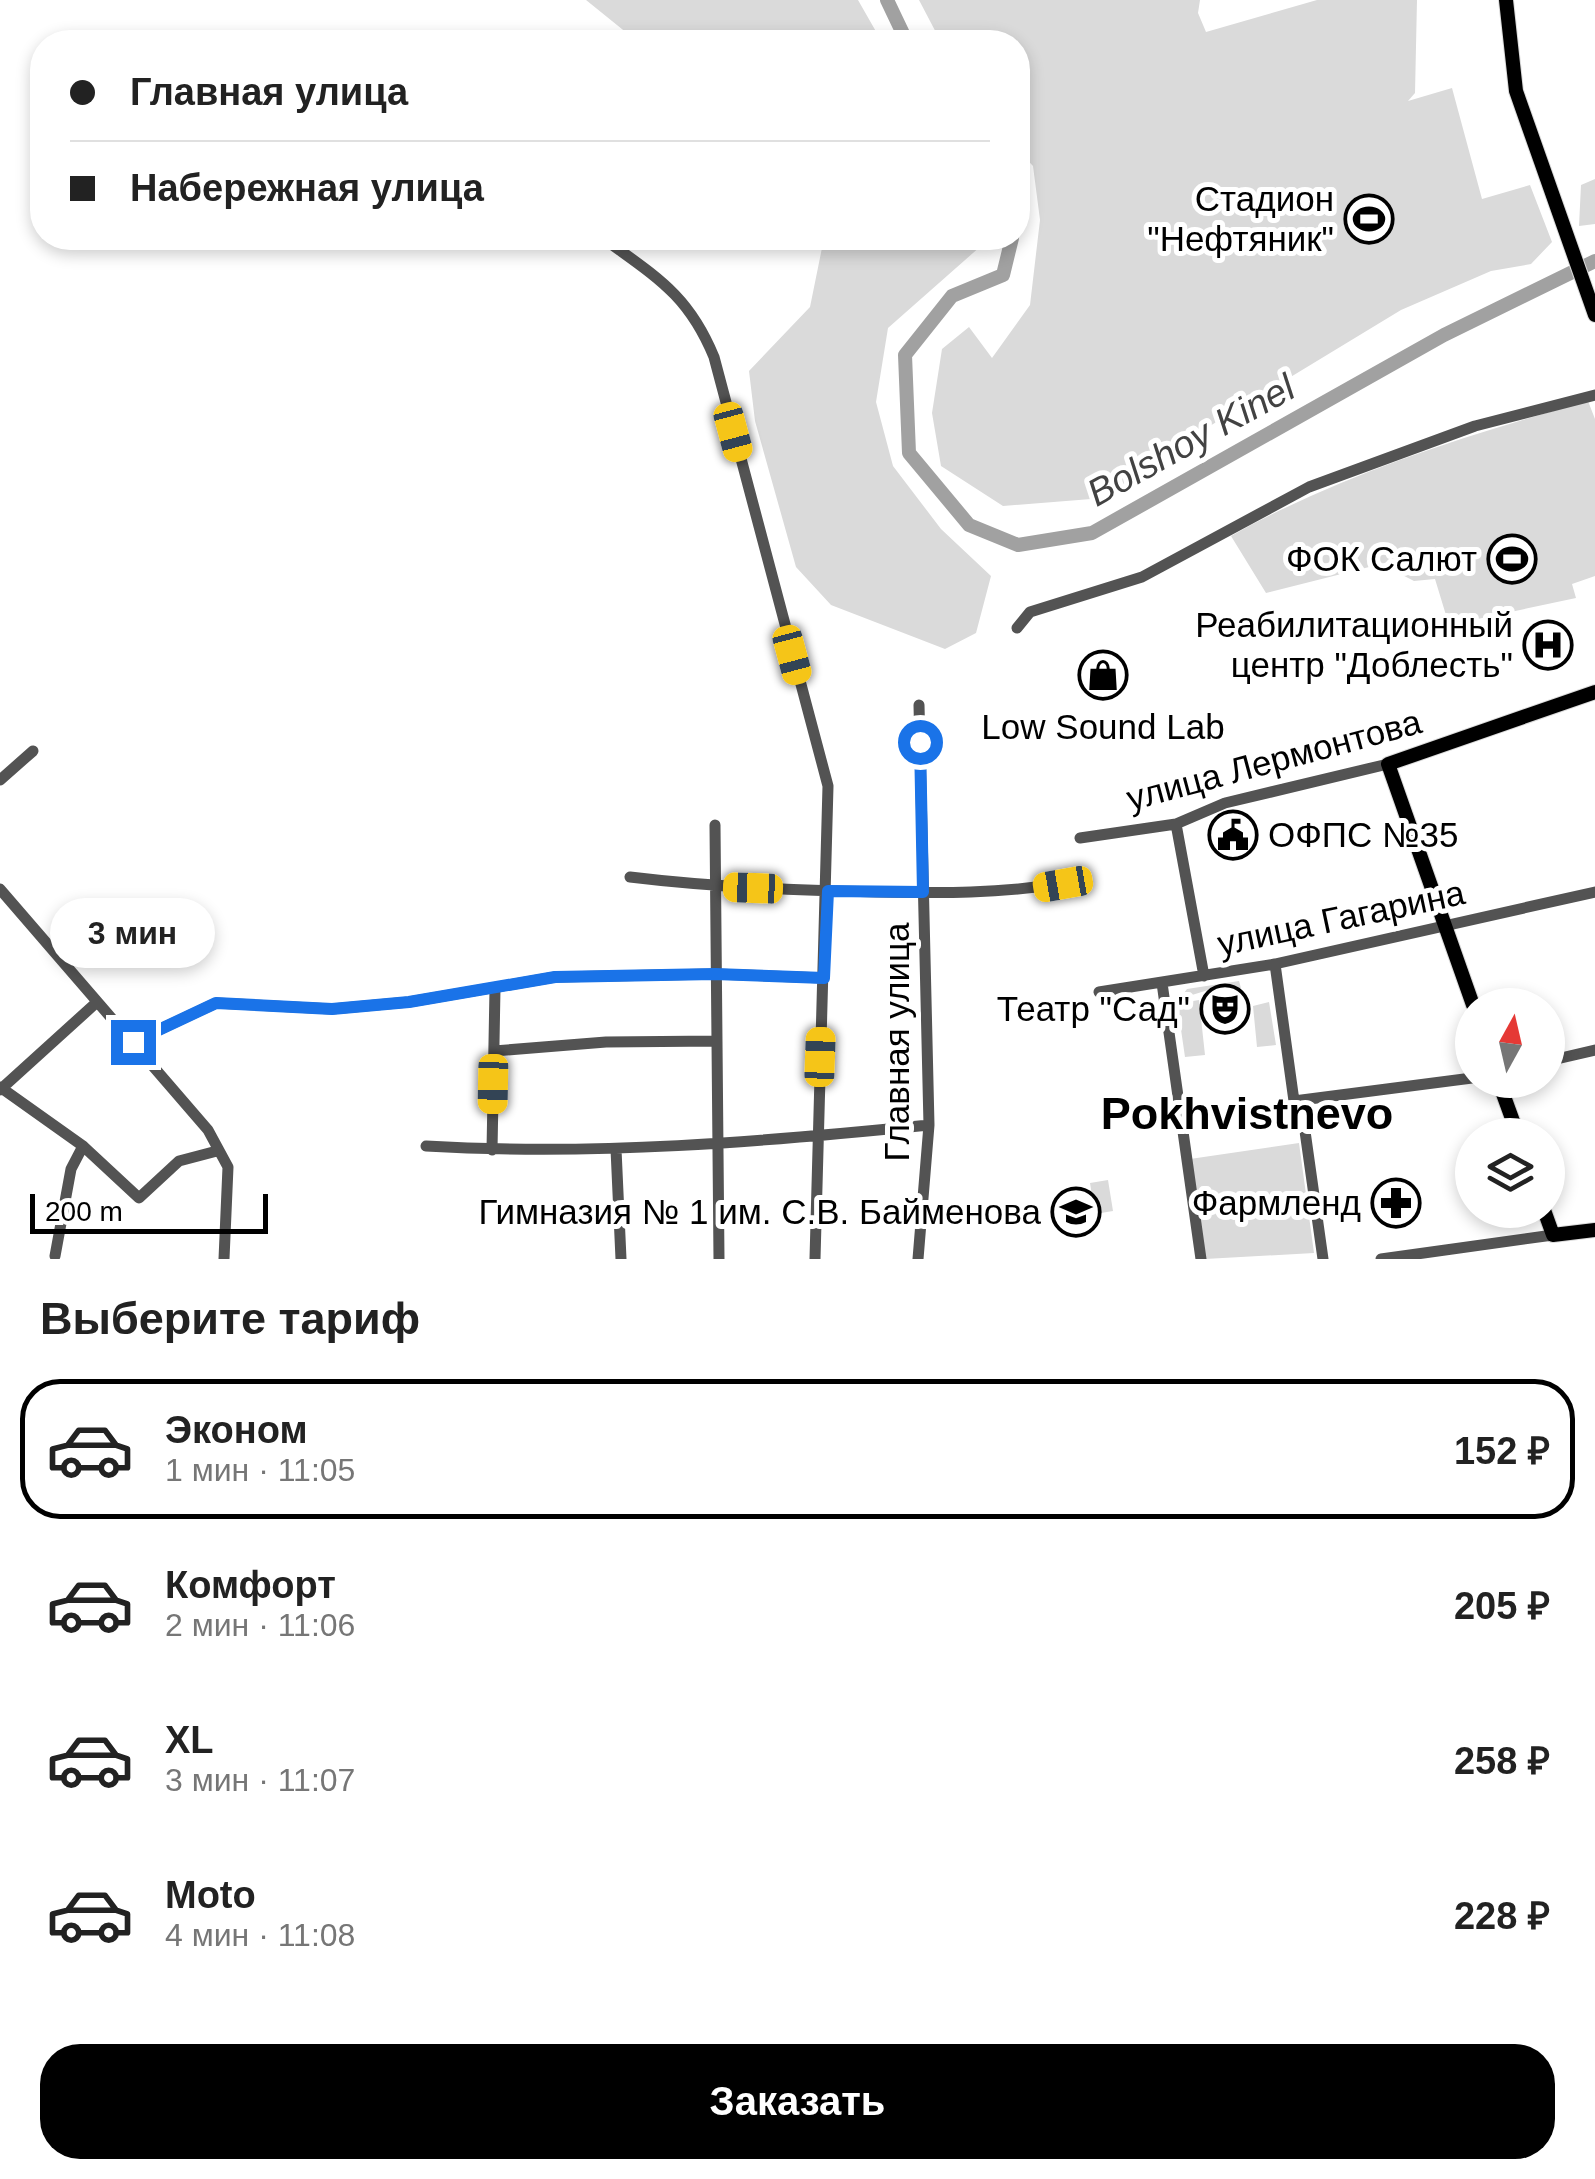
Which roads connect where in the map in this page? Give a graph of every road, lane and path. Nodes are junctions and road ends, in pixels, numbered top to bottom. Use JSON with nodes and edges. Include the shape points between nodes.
{"nodes":[{"id":1,"x":1506,"y":0,"type":"edge"},
{"id":2,"x":619,"y":250,"type":"edge"},
{"id":3,"x":1595,"y":315,"type":"edge"},
{"id":4,"x":1595,"y":395,"type":"edge"},
{"id":5,"x":1017,"y":628,"type":"dead end"},
{"id":6,"x":1595,"y":692,"type":"edge"},
{"id":7,"x":919,"y":705,"type":"dead end"},
{"id":8,"x":33,"y":751,"type":"dead end"},
{"id":9,"x":1388,"y":764,"type":"junction"},
{"id":10,"x":0,"y":780,"type":"edge"},
{"id":11,"x":1176,"y":824,"type":"junction"},
{"id":12,"x":716,"y":825,"type":"dead end"},
{"id":13,"x":1080,"y":838,"type":"dead end"},
{"id":14,"x":630,"y":877,"type":"dead end"},
{"id":15,"x":1063,"y":884,"type":"dead end"},
{"id":16,"x":716,"y":887,"type":"junction"},
{"id":17,"x":0,"y":889,"type":"edge"},
{"id":18,"x":828,"y":891,"type":"junction"},
{"id":19,"x":923,"y":892,"type":"junction"},
{"id":20,"x":1595,"y":892,"type":"edge"},
{"id":21,"x":1443,"y":923,"type":"junction"},
{"id":22,"x":1275,"y":964,"type":"junction"},
{"id":23,"x":715,"y":974,"type":"junction"},
{"id":24,"x":1204,"y":976,"type":"junction"},
{"id":25,"x":824,"y":978,"type":"junction"},
{"id":26,"x":1162,"y":983,"type":"junction"},
{"id":27,"x":494,"y":988,"type":"junction"},
{"id":28,"x":1466,"y":988,"type":"edge"},
{"id":29,"x":1099,"y":992,"type":"dead end"},
{"id":30,"x":98,"y":1002,"type":"junction"},
{"id":31,"x":717,"y":1041,"type":"junction"},
{"id":32,"x":133,"y":1042,"type":"junction"},
{"id":33,"x":1595,"y":1050,"type":"edge"},
{"id":34,"x":494,"y":1051,"type":"junction"},
{"id":35,"x":1565,"y":1057,"type":"edge"},
{"id":36,"x":1455,"y":1080,"type":"edge"},
{"id":37,"x":0,"y":1088,"type":"edge"},
{"id":38,"x":1294,"y":1101,"type":"junction"},
{"id":39,"x":929,"y":1124,"type":"junction"},
{"id":40,"x":817,"y":1136,"type":"junction"},
{"id":41,"x":82,"y":1146,"type":"junction"},
{"id":42,"x":426,"y":1146,"type":"dead end"},
{"id":43,"x":717,"y":1146,"type":"junction"},
{"id":44,"x":616,"y":1149,"type":"junction"},
{"id":45,"x":492,"y":1150,"type":"junction"},
{"id":46,"x":217,"y":1151,"type":"junction"},
{"id":47,"x":1551,"y":1228,"type":"edge"},
{"id":48,"x":1595,"y":1230,"type":"edge"},
{"id":49,"x":1554,"y":1236,"type":"junction"},
{"id":50,"x":55,"y":1256,"type":"dead end"},
{"id":51,"x":224,"y":1259,"type":"edge"},
{"id":52,"x":621,"y":1259,"type":"edge"},
{"id":53,"x":720,"y":1259,"type":"edge"},
{"id":54,"x":815,"y":1259,"type":"edge"},
{"id":55,"x":918,"y":1259,"type":"edge"},
{"id":56,"x":1201,"y":1259,"type":"edge"},
{"id":57,"x":1323,"y":1259,"type":"edge"},
{"id":58,"x":1380,"y":1259,"type":"edge"}],
"edges":[{"from":1,"to":3,"type":"main road","via":[[1516,91]]},
{"from":2,"to":18,"type":"street","via":[[698,317],[714,358],[828,786]]},
{"from":4,"to":5,"type":"street","via":[[1476,426],[1309,487],[1152,572],[1030,612]]},
{"from":6,"to":9,"type":"main road","name":"улица Лермонтова"},
{"from":7,"to":19,"type":"street","name":"Главная улица"},
{"from":8,"to":10,"type":"street"},
{"from":9,"to":11,"type":"street","name":"улица Лермонтова","via":[[1225,803]]},
{"from":9,"to":21,"type":"main road"},
{"from":11,"to":13,"type":"street","name":"улица Лермонтова"},
{"from":11,"to":24,"type":"street"},
{"from":12,"to":16,"type":"street"},
{"from":14,"to":16,"type":"street"},
{"from":15,"to":19,"type":"street","via":[[1013,892]]},
{"from":16,"to":18,"type":"street"},
{"from":16,"to":23,"type":"street"},
{"from":17,"to":30,"type":"street"},
{"from":18,"to":19,"type":"street"},
{"from":18,"to":25,"type":"street"},
{"from":19,"to":39,"type":"street","name":"Главная улица"},
{"from":20,"to":21,"type":"street","name":"улица Гагарина"},
{"from":21,"to":22,"type":"street","name":"улица Гагарина"},
{"from":21,"to":28,"type":"main road"},
{"from":22,"to":24,"type":"street","name":"улица Гагарина"},
{"from":22,"to":38,"type":"street"},
{"from":23,"to":25,"type":"street"},
{"from":23,"to":27,"type":"street","via":[[555,977]]},
{"from":23,"to":31,"type":"street"},
{"from":24,"to":26,"type":"street","name":"улица Гагарина"},
{"from":25,"to":40,"type":"street"},
{"from":26,"to":29,"type":"street","name":"улица Гагарина"},
{"from":26,"to":56,"type":"street"},
{"from":27,"to":32,"type":"street","via":[[332,1009],[216,1003]]},
{"from":27,"to":34,"type":"street"},
{"from":30,"to":32,"type":"street"},
{"from":30,"to":37,"type":"street"},
{"from":31,"to":34,"type":"street"},
{"from":31,"to":43,"type":"street"},
{"from":32,"to":46,"type":"street","via":[[208,1130]]},
{"from":33,"to":35,"type":"street"},
{"from":34,"to":45,"type":"street"},
{"from":36,"to":38,"type":"street"},
{"from":37,"to":41,"type":"street"},
{"from":38,"to":57,"type":"street","via":[[1303,1117]]},
{"from":39,"to":40,"type":"street"},
{"from":39,"to":55,"type":"street","name":"Главная улица"},
{"from":40,"to":43,"type":"street"},
{"from":40,"to":54,"type":"street"},
{"from":41,"to":46,"type":"street","via":[[139,1198],[180,1160]]},
{"from":41,"to":50,"type":"street","via":[[71,1168]]},
{"from":42,"to":45,"type":"street"},
{"from":43,"to":44,"type":"street"},
{"from":43,"to":53,"type":"street"},
{"from":44,"to":45,"type":"street"},
{"from":44,"to":52,"type":"street"},
{"from":46,"to":51,"type":"street","via":[[228,1166]]},
{"from":47,"to":49,"type":"main road"},
{"from":48,"to":49,"type":"main road"},
{"from":49,"to":58,"type":"street"}]}
